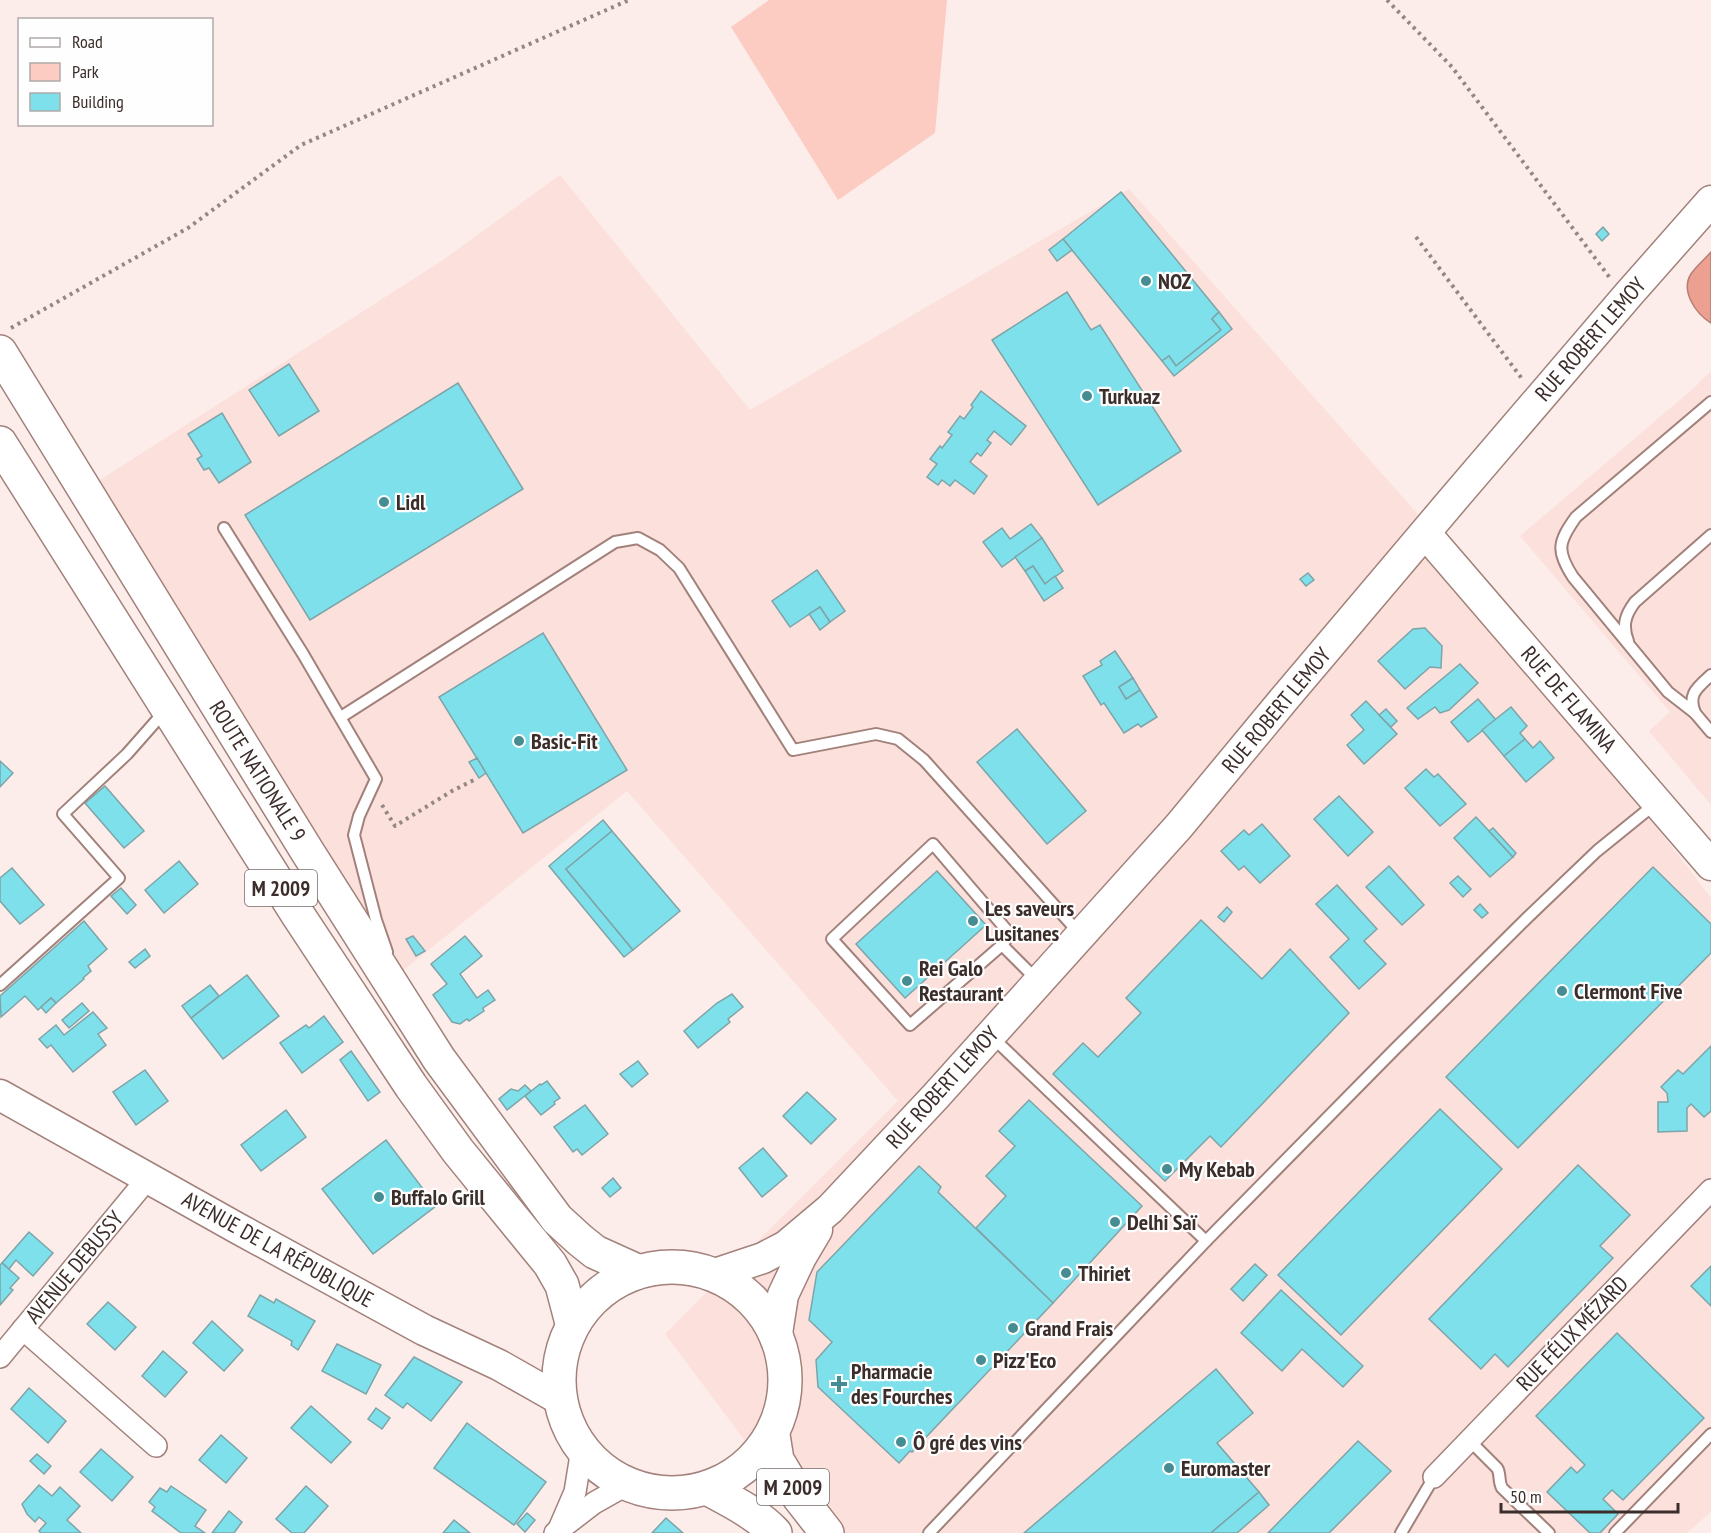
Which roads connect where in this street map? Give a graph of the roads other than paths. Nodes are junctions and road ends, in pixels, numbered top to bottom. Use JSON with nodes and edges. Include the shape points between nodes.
{"nodes":[{"id":1,"x":1711,"y":201,"type":"edge"},
{"id":2,"x":5,"y":340,"type":"edge"},
{"id":3,"x":1711,"y":402,"type":"edge"},
{"id":4,"x":0,"y":443,"type":"edge"},
{"id":5,"x":224,"y":528,"type":"dead end"},
{"id":6,"x":1426,"y":534,"type":"junction"},
{"id":7,"x":1711,"y":535,"type":"edge"},
{"id":8,"x":1630,"y":646,"type":"junction"},
{"id":9,"x":1711,"y":675,"type":"edge"},
{"id":10,"x":167,"y":708,"type":"junction"},
{"id":11,"x":1695,"y":712,"type":"junction"},
{"id":12,"x":340,"y":717,"type":"junction"},
{"id":13,"x":1711,"y":732,"type":"edge"},
{"id":14,"x":1657,"y":802,"type":"junction"},
{"id":15,"x":1711,"y":866,"type":"edge"},
{"id":16,"x":1081,"y":935,"type":"junction"},
{"id":17,"x":1002,"y":945,"type":"junction"},
{"id":18,"x":1039,"y":982,"type":"junction"},
{"id":19,"x":0,"y":985,"type":"edge"},
{"id":20,"x":406,"y":1006,"type":"junction"},
{"id":21,"x":990,"y":1035,"type":"junction"},
{"id":22,"x":0,"y":1095,"type":"edge"},
{"id":23,"x":148,"y":1178,"type":"junction"},
{"id":24,"x":1711,"y":1190,"type":"edge"},
{"id":25,"x":830,"y":1209,"type":"junction"},
{"id":26,"x":1206,"y":1241,"type":"junction"},
{"id":27,"x":637,"y":1271,"type":"junction"},
{"id":28,"x":715,"y":1274,"type":"junction"},
{"id":29,"x":572,"y":1323,"type":"junction"},
{"id":30,"x":23,"y":1329,"type":"junction"},
{"id":31,"x":776,"y":1340,"type":"junction"},
{"id":32,"x":0,"y":1357,"type":"edge"},
{"id":33,"x":559,"y":1399,"type":"junction"},
{"id":34,"x":1711,"y":1434,"type":"edge"},
{"id":35,"x":773,"y":1435,"type":"junction"},
{"id":36,"x":1469,"y":1440,"type":"junction"},
{"id":37,"x":156,"y":1446,"type":"dead end"},
{"id":38,"x":582,"y":1449,"type":"junction"},
{"id":39,"x":1434,"y":1477,"type":"joint"},
{"id":40,"x":626,"y":1485,"type":"junction"},
{"id":41,"x":707,"y":1488,"type":"junction"},
{"id":42,"x":557,"y":1531,"type":"edge"},
{"id":43,"x":775,"y":1533,"type":"edge"},
{"id":44,"x":827,"y":1533,"type":"edge"},
{"id":45,"x":928,"y":1533,"type":"edge"},
{"id":46,"x":1401,"y":1533,"type":"edge"},
{"id":47,"x":1549,"y":1533,"type":"edge"},
{"id":48,"x":1615,"y":1533,"type":"edge"}],
"edges":[{"from":1,"to":6,"type":"main road","name":"RUE ROBERT LEMOY"},
{"from":2,"to":20,"type":"main road","name":"ROUTE NATIONALE 9","number":"M 2009","via":[[307,851]]},
{"from":3,"to":8,"type":"lane","via":[[1576,517],[1562,541],[1560,554],[1565,565]]},
{"from":4,"to":10,"type":"main road","number":"M 2009"},
{"from":5,"to":12,"type":"lane"},
{"from":6,"to":14,"type":"main road","name":"RUE DE FLAMINA"},
{"from":6,"to":16,"type":"main road","name":"RUE ROBERT LEMOY","via":[[1179,826]]},
{"from":7,"to":8,"type":"lane","via":[[1628,611],[1625,633]]},
{"from":8,"to":11,"type":"lane","via":[[1668,692]]},
{"from":9,"to":11,"type":"lane","via":[[1694,692]]},
{"from":10,"to":19,"type":"lane","via":[[127,754],[63,814],[119,878]]},
{"from":10,"to":29,"type":"main road","number":"M 2009","via":[[411,1086],[550,1264],[562,1285]]},
{"from":11,"to":13,"type":"lane"},
{"from":12,"to":16,"type":"lane","via":[[615,542],[638,538],[660,550],[679,568],[793,750],[876,734],[898,739],[924,760]]},
{"from":12,"to":20,"type":"lane","via":[[376,779],[354,835],[376,920]]},
{"from":14,"to":15,"type":"main road","name":"RUE DE FLAMINA"},
{"from":14,"to":26,"type":"lane","via":[[1597,851],[1528,917]]},
{"from":16,"to":18,"type":"main road","name":"RUE ROBERT LEMOY"},
{"from":17,"to":17,"type":"lane","via":[[1010,934],[933,844],[832,939],[910,1025]]},
{"from":17,"to":18,"type":"lane"},
{"from":18,"to":21,"type":"main road","name":"RUE ROBERT LEMOY"},
{"from":20,"to":27,"type":"main road","name":"ROUTE NATIONALE 9","number":"M 2009","via":[[439,1059],[557,1219],[595,1252]]},
{"from":21,"to":25,"type":"main road","name":"RUE ROBERT LEMOY"},
{"from":21,"to":26,"type":"lane"},
{"from":22,"to":23,"type":"main road","name":"AVENUE DE LA RÉPUBLIQUE"},
{"from":23,"to":30,"type":"street","name":"AVENUE DEBUSSY"},
{"from":23,"to":33,"type":"main road","name":"AVENUE DE LA RÉPUBLIQUE","via":[[424,1330]]},
{"from":24,"to":36,"type":"street","name":"RUE FÉLIX MÉZARD"},
{"from":25,"to":28,"type":"main road","name":"RUE ROBERT LEMOY","via":[[786,1246]]},
{"from":25,"to":31,"type":"main road","name":"RUE ROBERT LEMOY","via":[[783,1295]]},
{"from":26,"to":45,"type":"lane"},
{"from":27,"to":28,"type":"main road","via":[[664,1266]]},
{"from":27,"to":29,"type":"main road","via":[[591,1301]]},
{"from":28,"to":31,"type":"main road","via":[[750,1297],[765,1316]]},
{"from":29,"to":33,"type":"main road","via":[[560,1364]]},
{"from":30,"to":32,"type":"street","name":"AVENUE DEBUSSY"},
{"from":30,"to":37,"type":"street"},
{"from":31,"to":35,"type":"main road","via":[[784,1360],[786,1386],[782,1413]]},
{"from":33,"to":38,"type":"main road"},
{"from":34,"to":48,"type":"lane"},
{"from":35,"to":41,"type":"main road","via":[[748,1466]]},
{"from":35,"to":44,"type":"main road","number":"M 2009","via":[[777,1460]]},
{"from":36,"to":39,"type":"street","name":"RUE FÉLIX MÉZARD"},
{"from":36,"to":47,"type":"lane","via":[[1500,1472],[1502,1488]]},
{"from":38,"to":40,"type":"main road","via":[[599,1468]]},
{"from":38,"to":42,"type":"street","via":[[575,1492]]},
{"from":39,"to":46,"type":"lane"},
{"from":40,"to":41,"type":"main road","via":[[659,1494]]},
{"from":40,"to":42,"type":"street"},
{"from":41,"to":43,"type":"main road","number":"M 2009","via":[[742,1507]]}]}
